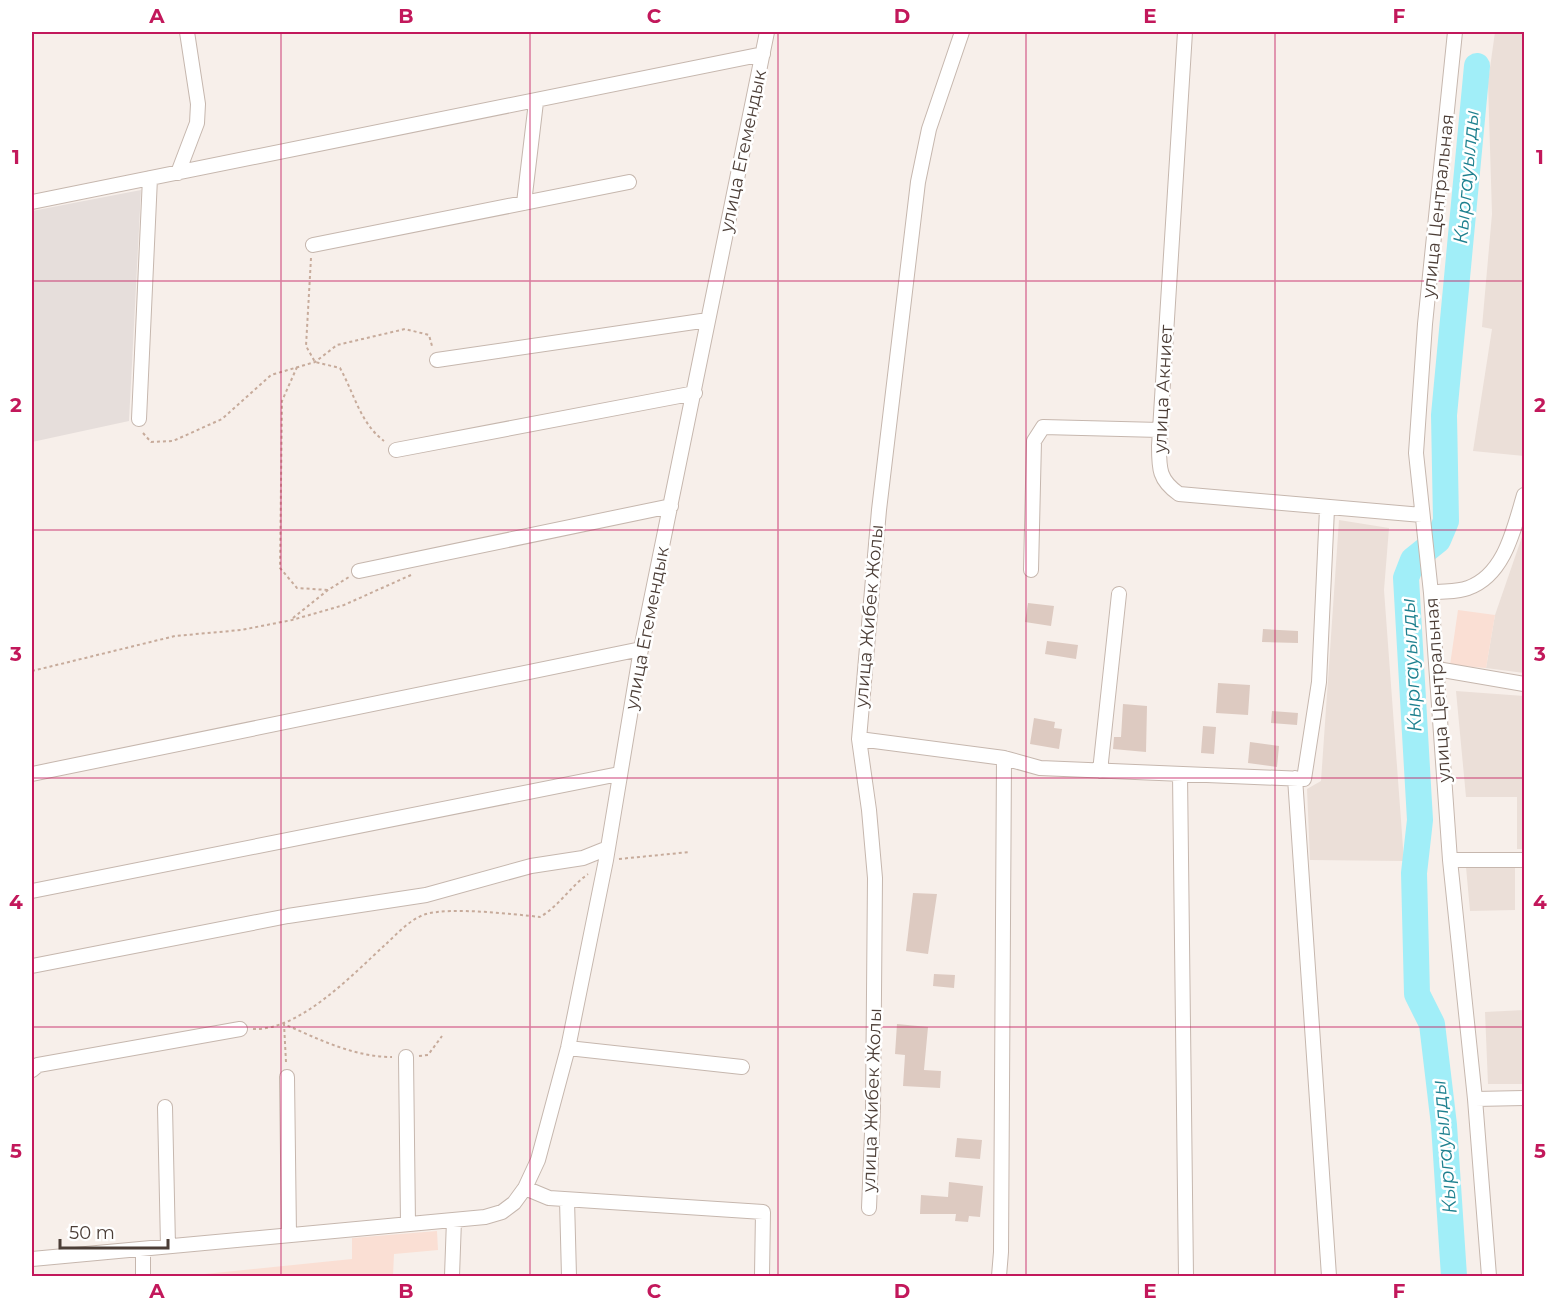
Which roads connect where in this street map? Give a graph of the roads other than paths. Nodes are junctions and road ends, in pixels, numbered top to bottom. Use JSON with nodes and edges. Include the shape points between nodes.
{"nodes":[{"id":1,"x":187,"y":32,"type":"edge"},
{"id":2,"x":767,"y":32,"type":"edge"},
{"id":3,"x":962,"y":32,"type":"edge"},
{"id":4,"x":1185,"y":32,"type":"edge"},
{"id":5,"x":1455,"y":32,"type":"edge"},
{"id":6,"x":763,"y":54,"type":"junction"},
{"id":7,"x":536,"y":102,"type":"junction"},
{"id":8,"x":178,"y":173,"type":"junction"},
{"id":9,"x":150,"y":178,"type":"junction"},
{"id":10,"x":629,"y":182,"type":"dead end"},
{"id":11,"x":32,"y":202,"type":"edge"},
{"id":12,"x":524,"y":202,"type":"junction"},
{"id":13,"x":313,"y":245,"type":"road end"},
{"id":14,"x":708,"y":320,"type":"junction"},
{"id":15,"x":437,"y":360,"type":"road end"},
{"id":16,"x":695,"y":393,"type":"junction"},
{"id":17,"x":139,"y":419,"type":"road end"},
{"id":18,"x":1160,"y":430,"type":"junction"},
{"id":19,"x":396,"y":450,"type":"road end"},
{"id":20,"x":1524,"y":495,"type":"edge"},
{"id":21,"x":670,"y":506,"type":"junction"},
{"id":22,"x":1327,"y":508,"type":"junction"},
{"id":23,"x":1422,"y":515,"type":"junction"},
{"id":24,"x":1031,"y":570,"type":"dead end"},
{"id":25,"x":359,"y":571,"type":"road end"},
{"id":26,"x":1431,"y":593,"type":"junction"},
{"id":27,"x":1119,"y":594,"type":"dead end"},
{"id":28,"x":641,"y":649,"type":"junction"},
{"id":29,"x":1437,"y":669,"type":"junction"},
{"id":30,"x":1524,"y":684,"type":"edge"},
{"id":31,"x":859,"y":739,"type":"junction"},
{"id":32,"x":1004,"y":758,"type":"junction"},
{"id":33,"x":1100,"y":771,"type":"junction"},
{"id":34,"x":32,"y":774,"type":"edge"},
{"id":35,"x":620,"y":774,"type":"junction"},
{"id":36,"x":1180,"y":774,"type":"junction"},
{"id":37,"x":1295,"y":778,"type":"junction"},
{"id":38,"x":607,"y":854,"type":"junction"},
{"id":39,"x":1450,"y":860,"type":"junction"},
{"id":40,"x":1524,"y":860,"type":"edge"},
{"id":41,"x":32,"y":891,"type":"edge"},
{"id":42,"x":32,"y":966,"type":"edge"},
{"id":43,"x":240,"y":1029,"type":"road end"},
{"id":44,"x":568,"y":1048,"type":"junction"},
{"id":45,"x":406,"y":1057,"type":"road end"},
{"id":46,"x":742,"y":1067,"type":"dead end"},
{"id":47,"x":32,"y":1070,"type":"edge"},
{"id":48,"x":287,"y":1077,"type":"road end"},
{"id":49,"x":1524,"y":1098,"type":"edge"},
{"id":50,"x":1475,"y":1099,"type":"junction"},
{"id":51,"x":165,"y":1107,"type":"dead end"},
{"id":52,"x":525,"y":1188,"type":"junction"},
{"id":53,"x":567,"y":1200,"type":"junction"},
{"id":54,"x":869,"y":1208,"type":"dead end"},
{"id":55,"x":454,"y":1220,"type":"junction"},
{"id":56,"x":408,"y":1224,"type":"junction"},
{"id":57,"x":289,"y":1235,"type":"junction"},
{"id":58,"x":168,"y":1246,"type":"junction"},
{"id":59,"x":143,"y":1248,"type":"junction"},
{"id":60,"x":32,"y":1259,"type":"edge"},
{"id":61,"x":143,"y":1276,"type":"edge"},
{"id":62,"x":452,"y":1276,"type":"edge"},
{"id":63,"x":569,"y":1276,"type":"edge"},
{"id":64,"x":762,"y":1276,"type":"edge"},
{"id":65,"x":999,"y":1276,"type":"edge"},
{"id":66,"x":1186,"y":1276,"type":"edge"},
{"id":67,"x":1329,"y":1276,"type":"edge"},
{"id":68,"x":1490,"y":1276,"type":"edge"}],
"edges":[{"from":1,"to":8,"type":"street","via":[[198,104],[196,123]]},
{"from":2,"to":6,"type":"street","name":"улица Егемендык"},
{"from":3,"to":31,"type":"street","name":"улица Жибек Жолы","via":[[929,129],[918,182],[879,510]]},
{"from":4,"to":18,"type":"street","name":"улица Акниет"},
{"from":5,"to":23,"type":"street","name":"улица Центральная","via":[[1418,419],[1416,453]]},
{"from":6,"to":7,"type":"street"},
{"from":6,"to":14,"type":"street","name":"улица Егемендык"},
{"from":7,"to":8,"type":"street"},
{"from":7,"to":12,"type":"street"},
{"from":8,"to":9,"type":"street"},
{"from":9,"to":11,"type":"street"},
{"from":9,"to":17,"type":"street"},
{"from":10,"to":12,"type":"street"},
{"from":12,"to":13,"type":"street"},
{"from":14,"to":15,"type":"street"},
{"from":14,"to":16,"type":"street","name":"улица Егемендык"},
{"from":16,"to":19,"type":"street"},
{"from":16,"to":21,"type":"street","name":"улица Егемендык"},
{"from":18,"to":22,"type":"street","name":"улица Акниет","via":[[1159,474],[1179,494]]},
{"from":18,"to":24,"type":"street","via":[[1043,427],[1034,441]]},
{"from":20,"to":26,"type":"street","via":[[1510,539],[1485,579],[1468,588]]},
{"from":21,"to":25,"type":"street"},
{"from":21,"to":28,"type":"street","name":"улица Егемендык"},
{"from":22,"to":23,"type":"street","name":"улица Акниет"},
{"from":22,"to":37,"type":"street","via":[[1319,682],[1304,779]]},
{"from":23,"to":26,"type":"street","name":"улица Центральная"},
{"from":26,"to":29,"type":"street","name":"улица Центральная"},
{"from":27,"to":33,"type":"street"},
{"from":28,"to":34,"type":"street"},
{"from":28,"to":35,"type":"street","name":"улица Егемендык"},
{"from":29,"to":30,"type":"street"},
{"from":29,"to":39,"type":"street","name":"улица Центральная"},
{"from":31,"to":32,"type":"street"},
{"from":31,"to":54,"type":"street","name":"улица Жибек Жолы","via":[[875,878]]},
{"from":32,"to":33,"type":"street","via":[[1040,768]]},
{"from":32,"to":65,"type":"street"},
{"from":33,"to":36,"type":"street"},
{"from":35,"to":38,"type":"street","name":"улица Егемендык"},
{"from":35,"to":41,"type":"street"},
{"from":36,"to":37,"type":"street"},
{"from":36,"to":66,"type":"street"},
{"from":37,"to":67,"type":"street"},
{"from":38,"to":42,"type":"street","via":[[531,866],[426,896],[288,916]]},
{"from":38,"to":44,"type":"street","name":"улица Егемендык"},
{"from":39,"to":40,"type":"street"},
{"from":39,"to":50,"type":"street","name":"улица Центральная"},
{"from":43,"to":47,"type":"street","via":[[38,1065]]},
{"from":44,"to":46,"type":"street"},
{"from":44,"to":52,"type":"street","name":"улица Егемендык","via":[[538,1160]]},
{"from":45,"to":56,"type":"street"},
{"from":48,"to":57,"type":"street"},
{"from":49,"to":50,"type":"street"},
{"from":50,"to":68,"type":"street","name":"улица Центральная"},
{"from":51,"to":58,"type":"street"},
{"from":52,"to":53,"type":"street","via":[[549,1198]]},
{"from":52,"to":55,"type":"street","name":"улица Егемендык","via":[[502,1212]]},
{"from":53,"to":63,"type":"street"},
{"from":53,"to":64,"type":"street","via":[[763,1212]]},
{"from":55,"to":56,"type":"street"},
{"from":55,"to":62,"type":"street"},
{"from":56,"to":57,"type":"street"},
{"from":57,"to":58,"type":"street"},
{"from":58,"to":59,"type":"street"},
{"from":59,"to":60,"type":"street"},
{"from":59,"to":61,"type":"street"}]}
